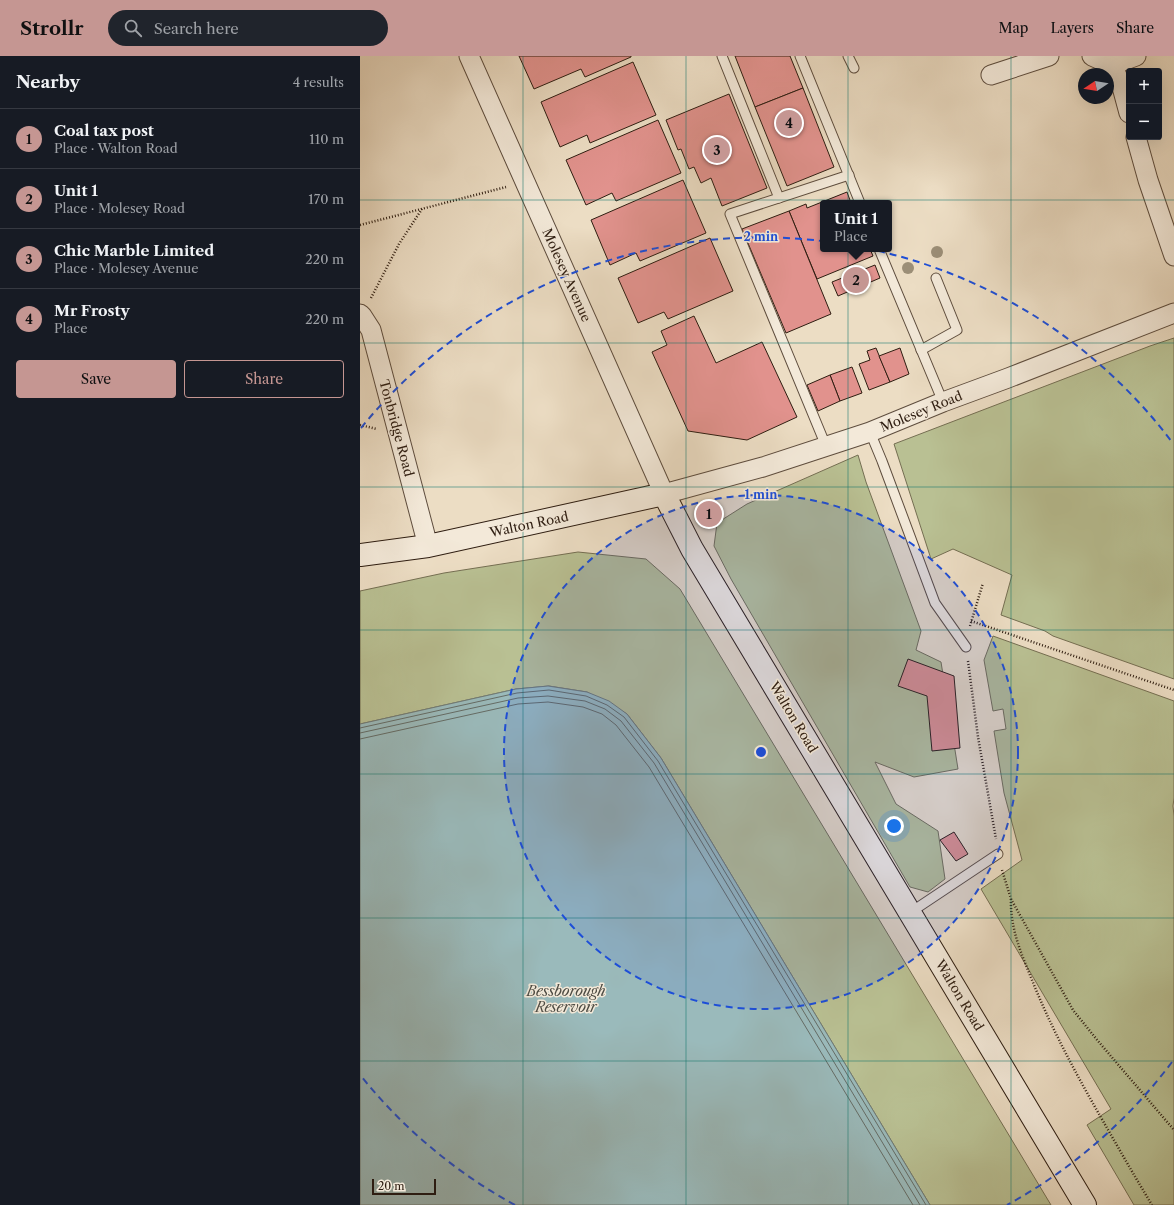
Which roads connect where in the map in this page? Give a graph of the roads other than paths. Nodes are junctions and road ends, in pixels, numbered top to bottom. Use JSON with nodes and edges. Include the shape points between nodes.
{"nodes":[{"id":1,"x":469,"y":56,"type":"edge"},
{"id":2,"x":722,"y":56,"type":"edge"},
{"id":3,"x":800,"y":56,"type":"edge"},
{"id":4,"x":848,"y":56,"type":"edge"},
{"id":5,"x":1049,"y":56,"type":"edge"},
{"id":6,"x":1092,"y":56,"type":"edge"},
{"id":7,"x":1136,"y":56,"type":"edge"},
{"id":8,"x":1112,"y":65,"type":"junction"},
{"id":9,"x":854,"y":68,"type":"dead end"},
{"id":10,"x":991,"y":75,"type":"dead end"},
{"id":11,"x":1127,"y":104,"type":"edge"},
{"id":12,"x":1137,"y":140,"type":"edge"},
{"id":13,"x":849,"y":175,"type":"junction"},
{"id":14,"x":779,"y":198,"type":"junction"},
{"id":15,"x":859,"y":200,"type":"edge"},
{"id":16,"x":880,"y":252,"type":"edge"},
{"id":17,"x":1174,"y":256,"type":"edge"},
{"id":18,"x":936,"y":278,"type":"dead end"},
{"id":19,"x":1174,"y":313,"type":"edge"},
{"id":20,"x":361,"y":315,"type":"edge"},
{"id":21,"x":921,"y":350,"type":"junction"},
{"id":22,"x":943,"y":402,"type":"junction"},
{"id":23,"x":870,"y":432,"type":"junction"},
{"id":24,"x":826,"y":446,"type":"junction"},
{"id":25,"x":664,"y":494,"type":"junction"},
{"id":26,"x":428,"y":546,"type":"junction"},
{"id":27,"x":360,"y":555,"type":"edge"},
{"id":28,"x":966,"y":647,"type":"road end"},
{"id":29,"x":998,"y":854,"type":"road end"},
{"id":30,"x":911,"y":912,"type":"junction"},
{"id":31,"x":1085,"y":1205,"type":"edge"}],
"edges":[{"from":1,"to":25,"type":"street","name":"Molesey Avenue"},
{"from":2,"to":14,"type":"lane"},
{"from":3,"to":13,"type":"lane"},
{"from":4,"to":9,"type":"lane"},
{"from":5,"to":10,"type":"street"},
{"from":6,"to":8,"type":"street"},
{"from":7,"to":8,"type":"street"},
{"from":8,"to":11,"type":"street"},
{"from":12,"to":17,"type":"street"},
{"from":13,"to":14,"type":"lane"},
{"from":13,"to":15,"type":"lane"},
{"from":14,"to":24,"type":"lane","via":[[730,214]]},
{"from":16,"to":21,"type":"lane"},
{"from":18,"to":21,"type":"lane","via":[[957,330]]},
{"from":19,"to":22,"type":"street","name":"Molesey Road"},
{"from":20,"to":26,"type":"street","name":"Tonbridge Road","via":[[371,330]]},
{"from":21,"to":22,"type":"lane"},
{"from":22,"to":23,"type":"street","name":"Molesey Road"},
{"from":23,"to":24,"type":"street","name":"Molesey Road"},
{"from":23,"to":28,"type":"lane","via":[[935,603]]},
{"from":24,"to":25,"type":"street","name":"Molesey Road","via":[[763,467]]},
{"from":25,"to":26,"type":"main road","name":"Walton Road"},
{"from":25,"to":30,"type":"main road","name":"Walton Road","via":[[692,549]]},
{"from":26,"to":27,"type":"main road","name":"Walton Road"},
{"from":29,"to":30,"type":"lane"},
{"from":30,"to":31,"type":"main road","name":"Walton Road"}]}
